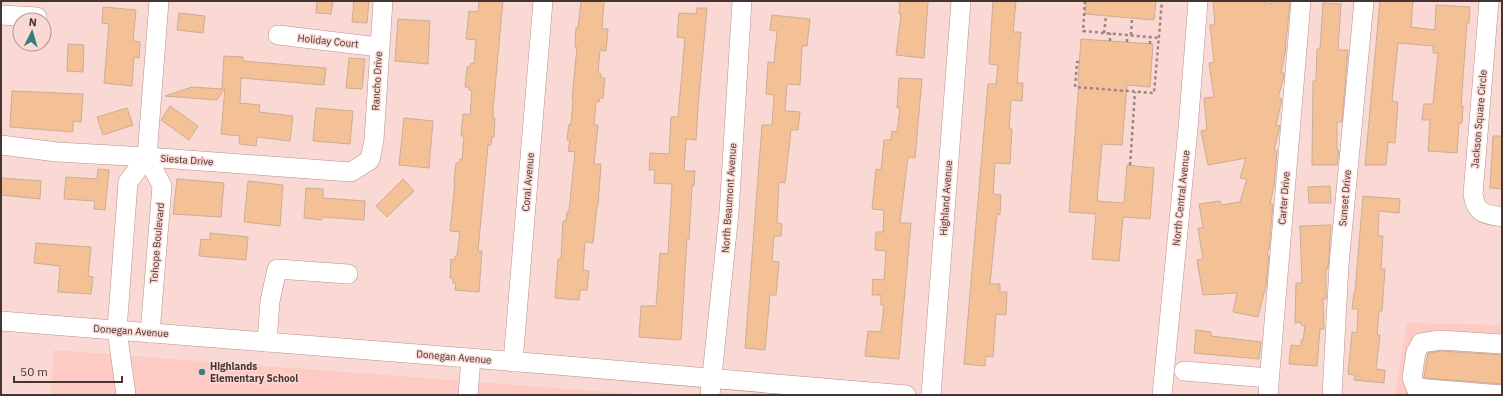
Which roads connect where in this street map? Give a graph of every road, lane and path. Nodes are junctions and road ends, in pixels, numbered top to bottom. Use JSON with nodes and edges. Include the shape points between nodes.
{"nodes":[{"id":1,"x":159,"y":1,"type":"edge"},
{"id":2,"x":383,"y":1,"type":"edge"},
{"id":3,"x":543,"y":1,"type":"edge"},
{"id":4,"x":742,"y":1,"type":"edge"},
{"id":5,"x":961,"y":1,"type":"edge"},
{"id":6,"x":1085,"y":1,"type":"edge"},
{"id":7,"x":1162,"y":1,"type":"edge"},
{"id":8,"x":1198,"y":1,"type":"edge"},
{"id":9,"x":1301,"y":1,"type":"edge"},
{"id":10,"x":1364,"y":1,"type":"edge"},
{"id":11,"x":1488,"y":1,"type":"edge"},
{"id":12,"x":1,"y":14,"type":"edge"},
{"id":13,"x":12,"y":15,"type":"edge"},
{"id":14,"x":1106,"y":16,"type":"dead end"},
{"id":15,"x":1132,"y":18,"type":"dead end"},
{"id":16,"x":1104,"y":33,"type":"junction"},
{"id":17,"x":1110,"y":33,"type":"junction"},
{"id":18,"x":278,"y":35,"type":"dead end"},
{"id":19,"x":1129,"y":35,"type":"junction"},
{"id":20,"x":1150,"y":37,"type":"junction"},
{"id":21,"x":1159,"y":38,"type":"junction"},
{"id":22,"x":1110,"y":41,"type":"dead end"},
{"id":23,"x":1127,"y":42,"type":"dead end"},
{"id":24,"x":1150,"y":44,"type":"dead end"},
{"id":25,"x":379,"y":46,"type":"junction"},
{"id":26,"x":1079,"y":62,"type":"dead end"},
{"id":27,"x":1135,"y":92,"type":"junction"},
{"id":28,"x":1,"y":145,"type":"edge"},
{"id":29,"x":147,"y":156,"type":"junction"},
{"id":30,"x":370,"y":160,"type":"joint"},
{"id":31,"x":1130,"y":165,"type":"dead end"},
{"id":32,"x":1502,"y":217,"type":"edge"},
{"id":33,"x":348,"y":274,"type":"dead end"},
{"id":34,"x":1,"y":321,"type":"edge"},
{"id":35,"x":117,"y":330,"type":"junction"},
{"id":36,"x":150,"y":333,"type":"junction"},
{"id":37,"x":267,"y":342,"type":"junction"},
{"id":38,"x":1502,"y":344,"type":"edge"},
{"id":39,"x":471,"y":358,"type":"junction"},
{"id":40,"x":513,"y":362,"type":"junction"},
{"id":41,"x":1184,"y":371,"type":"dead end"},
{"id":42,"x":711,"y":387,"type":"edge"},
{"id":43,"x":1268,"y":387,"type":"edge"},
{"id":44,"x":126,"y":395,"type":"edge"},
{"id":45,"x":468,"y":395,"type":"edge"},
{"id":46,"x":906,"y":395,"type":"edge"},
{"id":47,"x":931,"y":395,"type":"edge"},
{"id":48,"x":1162,"y":395,"type":"edge"},
{"id":49,"x":1332,"y":395,"type":"edge"},
{"id":50,"x":1502,"y":395,"type":"edge"}],
"edges":[{"from":1,"to":29,"type":"street"},
{"from":2,"to":25,"type":"street","name":"Rancho Drive"},
{"from":3,"to":40,"type":"street","name":"Coral Avenue"},
{"from":4,"to":42,"type":"street","name":"North Beaumont Avenue","via":[[729,213]]},
{"from":5,"to":47,"type":"street","name":"Highland Avenue"},
{"from":6,"to":16,"type":"path","via":[[1083,31]]},
{"from":7,"to":21,"type":"path"},
{"from":8,"to":48,"type":"street","name":"North Central Avenue"},
{"from":9,"to":43,"type":"street","name":"Carter Drive"},
{"from":10,"to":49,"type":"street","name":"Sunset Drive","via":[[1339,265]]},
{"from":11,"to":32,"type":"street","name":"Jackson Square Circle","via":[[1473,194],[1474,204],[1479,211],[1486,215]]},
{"from":12,"to":13,"type":"street"},
{"from":14,"to":16,"type":"path"},
{"from":15,"to":19,"type":"path"},
{"from":16,"to":17,"type":"path"},
{"from":17,"to":19,"type":"path"},
{"from":17,"to":22,"type":"path"},
{"from":18,"to":25,"type":"street","name":"Holiday Court"},
{"from":19,"to":20,"type":"path"},
{"from":19,"to":23,"type":"path"},
{"from":20,"to":21,"type":"path"},
{"from":20,"to":24,"type":"path"},
{"from":21,"to":27,"type":"path","via":[[1154,93]]},
{"from":25,"to":30,"type":"street","name":"Rancho Drive","via":[[374,140]]},
{"from":26,"to":27,"type":"path","via":[[1075,87]]},
{"from":27,"to":31,"type":"path"},
{"from":28,"to":29,"type":"street","name":"Siesta Drive","via":[[57,152]]},
{"from":29,"to":30,"type":"street","name":"Siesta Drive","via":[[351,172]]},
{"from":29,"to":35,"type":"street","via":[[128,182]]},
{"from":29,"to":36,"type":"street","name":"Tohope Boulevard","via":[[162,186]]},
{"from":33,"to":37,"type":"street","via":[[277,269],[270,301]]},
{"from":34,"to":35,"type":"street","name":"Donegan Avenue"},
{"from":35,"to":36,"type":"street","name":"Donegan Avenue"},
{"from":35,"to":44,"type":"street"},
{"from":36,"to":37,"type":"street","name":"Donegan Avenue"},
{"from":37,"to":39,"type":"street","name":"Donegan Avenue"},
{"from":38,"to":50,"type":"street","via":[[1440,340],[1421,343],[1416,352],[1412,378],[1416,388]]},
{"from":39,"to":40,"type":"street","name":"Donegan Avenue"},
{"from":39,"to":45,"type":"street"},
{"from":40,"to":42,"type":"street","name":"Donegan Avenue"},
{"from":41,"to":43,"type":"street"},
{"from":42,"to":46,"type":"street","name":"Donegan Avenue"}]}
